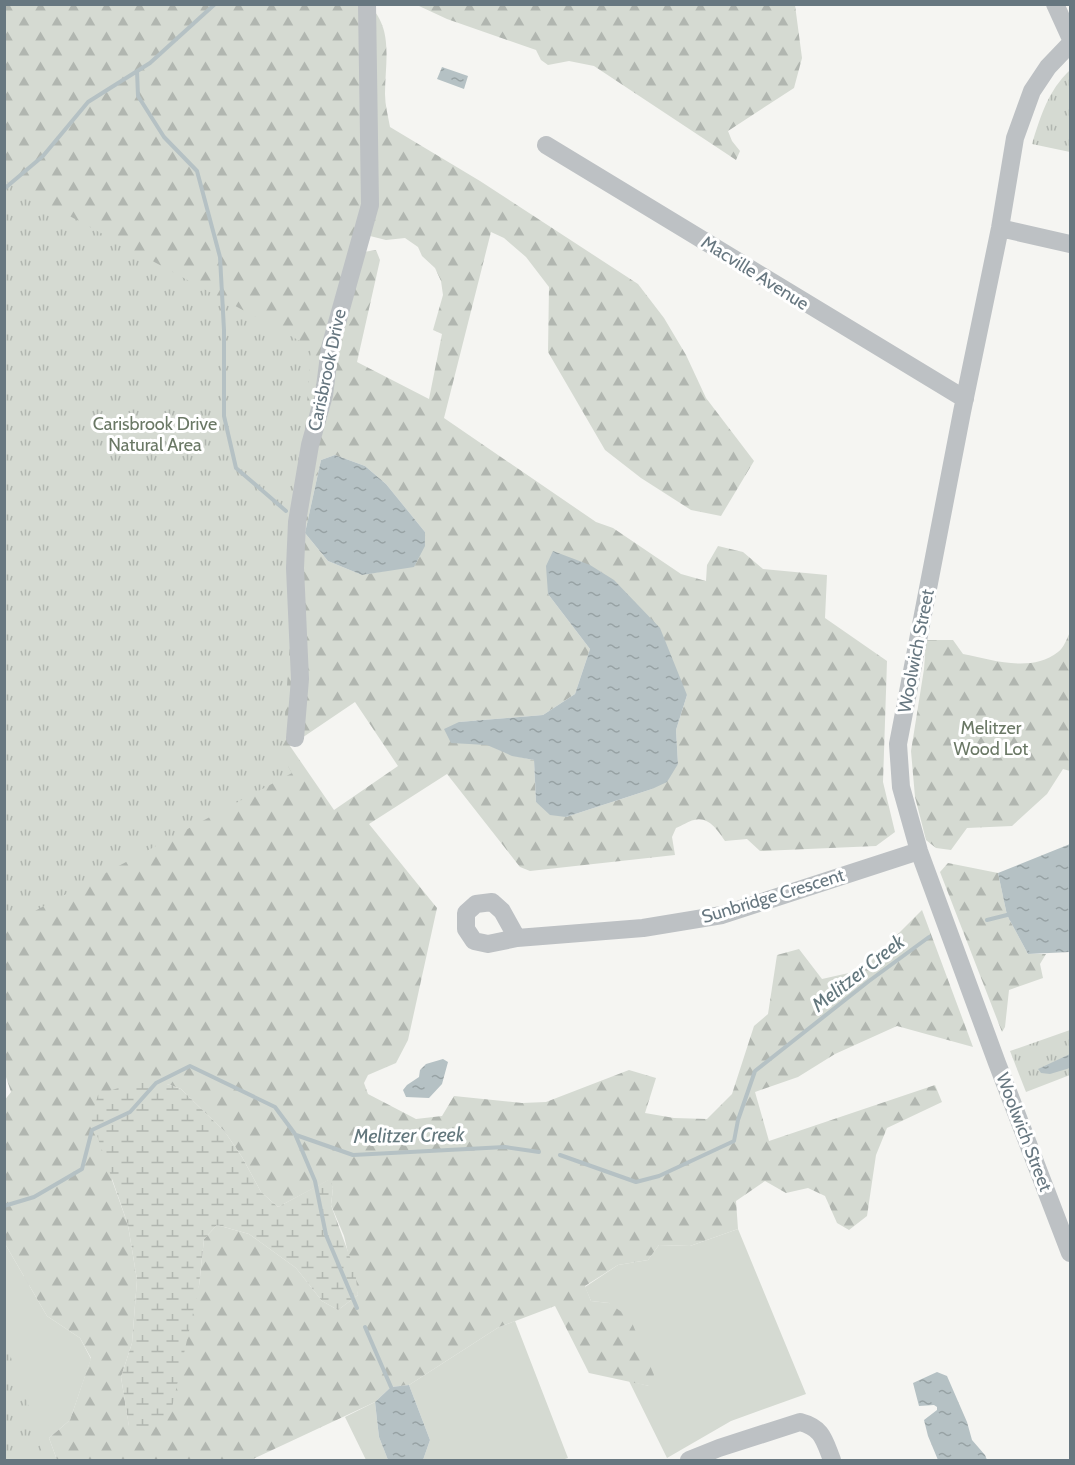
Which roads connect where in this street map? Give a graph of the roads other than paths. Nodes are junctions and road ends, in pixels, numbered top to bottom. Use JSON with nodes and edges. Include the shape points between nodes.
{"nodes":[{"id":1,"x":367,"y":4,"type":"edge"},
{"id":2,"x":1055,"y":4,"type":"edge"},
{"id":3,"x":1071,"y":37,"type":"edge"},
{"id":4,"x":1071,"y":44,"type":"edge"},
{"id":5,"x":546,"y":145,"type":"dead end"},
{"id":6,"x":1000,"y":228,"type":"junction"},
{"id":7,"x":1071,"y":244,"type":"edge"},
{"id":8,"x":965,"y":399,"type":"junction"},
{"id":9,"x":295,"y":738,"type":"dead end"},
{"id":10,"x":919,"y":851,"type":"junction"},
{"id":11,"x":517,"y":938,"type":"dead end"},
{"id":12,"x":1071,"y":1253,"type":"edge"},
{"id":13,"x":689,"y":1461,"type":"edge"},
{"id":14,"x":832,"y":1461,"type":"edge"}],
"edges":[{"from":1,"to":9,"type":"street","name":"Carisbrook Drive","via":[[370,205],[330,348],[297,522],[300,679]]},
{"from":2,"to":3,"type":"street"},
{"from":4,"to":6,"type":"street","name":"Woolwich Street","via":[[1048,67],[1023,112]]},
{"from":5,"to":8,"type":"street","name":"Macville Avenue"},
{"from":6,"to":7,"type":"street"},
{"from":6,"to":8,"type":"street","name":"Woolwich Street"},
{"from":8,"to":10,"type":"street","name":"Woolwich Street","via":[[898,744],[901,787]]},
{"from":10,"to":11,"type":"street","name":"Sunbridge Crescent","via":[[722,915],[643,928]]},
{"from":10,"to":12,"type":"street","name":"Woolwich Street"},
{"from":13,"to":14,"type":"street","via":[[800,1422],[811,1425],[822,1435]]}]}
